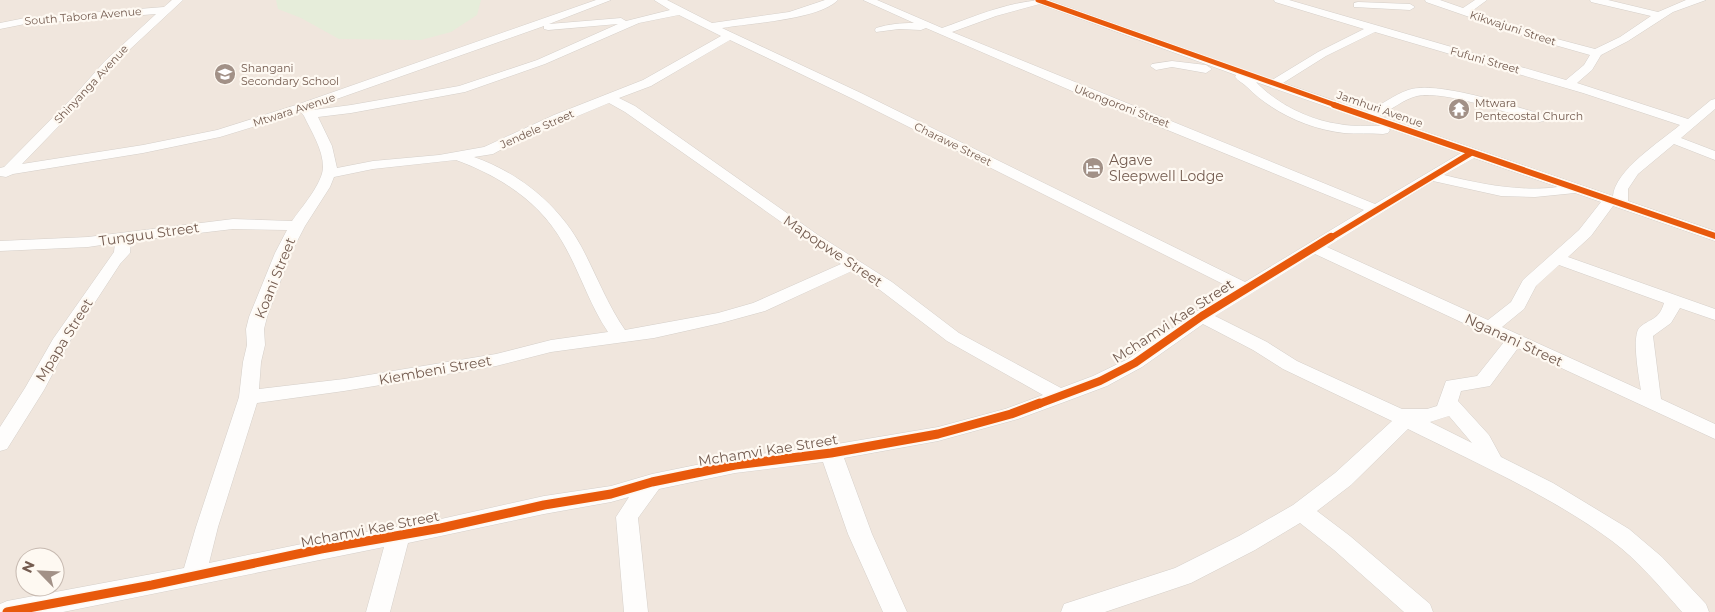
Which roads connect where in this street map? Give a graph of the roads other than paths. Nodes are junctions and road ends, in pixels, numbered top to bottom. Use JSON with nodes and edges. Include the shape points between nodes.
{"nodes":[{"id":1,"x":178,"y":0,"type":"edge"},
{"id":2,"x":606,"y":0,"type":"edge"},
{"id":3,"x":659,"y":0,"type":"edge"},
{"id":4,"x":833,"y":0,"type":"edge"},
{"id":5,"x":868,"y":0,"type":"edge"},
{"id":6,"x":1039,"y":0,"type":"edge"},
{"id":7,"x":1279,"y":0,"type":"edge"},
{"id":8,"x":1482,"y":0,"type":"edge"},
{"id":9,"x":1595,"y":0,"type":"edge"},
{"id":10,"x":1701,"y":0,"type":"edge"},
{"id":11,"x":1432,"y":1,"type":"edge"},
{"id":12,"x":1358,"y":5,"type":"dead end"},
{"id":13,"x":1410,"y":7,"type":"junction"},
{"id":14,"x":166,"y":10,"type":"junction"},
{"id":15,"x":680,"y":11,"type":"junction"},
{"id":16,"x":1464,"y":12,"type":"junction"},
{"id":17,"x":1396,"y":14,"type":"dead end"},
{"id":18,"x":1658,"y":15,"type":"junction"},
{"id":19,"x":636,"y":20,"type":"junction"},
{"id":20,"x":907,"y":21,"type":"junction"},
{"id":21,"x":0,"y":26,"type":"edge"},
{"id":22,"x":712,"y":26,"type":"junction"},
{"id":23,"x":532,"y":27,"type":"junction"},
{"id":24,"x":1373,"y":29,"type":"junction"},
{"id":25,"x":880,"y":30,"type":"dead end"},
{"id":26,"x":940,"y":30,"type":"junction"},
{"id":27,"x":730,"y":35,"type":"junction"},
{"id":28,"x":1596,"y":53,"type":"junction"},
{"id":29,"x":1156,"y":66,"type":"dead end"},
{"id":30,"x":1273,"y":84,"type":"junction"},
{"id":31,"x":1568,"y":84,"type":"junction"},
{"id":32,"x":1302,"y":94,"type":"junction"},
{"id":33,"x":611,"y":98,"type":"junction"},
{"id":34,"x":1715,"y":103,"type":"edge"},
{"id":35,"x":1284,"y":108,"type":"junction"},
{"id":36,"x":306,"y":111,"type":"junction"},
{"id":37,"x":1368,"y":117,"type":"junction"},
{"id":38,"x":1539,"y":118,"type":"dead end"},
{"id":39,"x":1689,"y":124,"type":"junction"},
{"id":40,"x":1383,"y":130,"type":"dead end"},
{"id":41,"x":1673,"y":138,"type":"junction"},
{"id":42,"x":1471,"y":153,"type":"junction"},
{"id":43,"x":460,"y":156,"type":"junction"},
{"id":44,"x":1715,"y":156,"type":"edge"},
{"id":45,"x":3,"y":174,"type":"edge"},
{"id":46,"x":328,"y":174,"type":"junction"},
{"id":47,"x":1430,"y":176,"type":"junction"},
{"id":48,"x":1574,"y":189,"type":"junction"},
{"id":49,"x":1614,"y":203,"type":"junction"},
{"id":50,"x":1376,"y":210,"type":"junction"},
{"id":51,"x":297,"y":226,"type":"junction"},
{"id":52,"x":1693,"y":229,"type":"junction"},
{"id":53,"x":1715,"y":232,"type":"edge"},
{"id":54,"x":1715,"y":236,"type":"edge"},
{"id":55,"x":0,"y":246,"type":"edge"},
{"id":56,"x":120,"y":246,"type":"junction"},
{"id":57,"x":1314,"y":247,"type":"junction"},
{"id":58,"x":1557,"y":259,"type":"junction"},
{"id":59,"x":854,"y":265,"type":"junction"},
{"id":60,"x":1246,"y":289,"type":"junction"},
{"id":61,"x":1673,"y":299,"type":"junction"},
{"id":62,"x":1715,"y":315,"type":"edge"},
{"id":63,"x":1202,"y":316,"type":"junction"},
{"id":64,"x":1491,"y":328,"type":"junction"},
{"id":65,"x":620,"y":336,"type":"junction"},
{"id":66,"x":1515,"y":340,"type":"junction"},
{"id":67,"x":1060,"y":396,"type":"junction"},
{"id":68,"x":249,"y":397,"type":"junction"},
{"id":69,"x":1448,"y":403,"type":"junction"},
{"id":70,"x":1652,"y":403,"type":"junction"},
{"id":71,"x":1403,"y":418,"type":"junction"},
{"id":72,"x":1715,"y":432,"type":"edge"},
{"id":73,"x":0,"y":444,"type":"edge"},
{"id":74,"x":831,"y":453,"type":"junction"},
{"id":75,"x":1493,"y":462,"type":"junction"},
{"id":76,"x":652,"y":482,"type":"junction"},
{"id":77,"x":1301,"y":511,"type":"junction"},
{"id":78,"x":399,"y":535,"type":"junction"},
{"id":79,"x":194,"y":576,"type":"junction"},
{"id":80,"x":7,"y":612,"type":"edge"},
{"id":81,"x":378,"y":612,"type":"edge"},
{"id":82,"x":636,"y":612,"type":"edge"},
{"id":83,"x":895,"y":612,"type":"edge"},
{"id":84,"x":1073,"y":612,"type":"edge"},
{"id":85,"x":1421,"y":612,"type":"edge"},
{"id":86,"x":1697,"y":612,"type":"edge"}],
"edges":[{"from":1,"to":14,"type":"street","name":"Shinyanga Avenue"},
{"from":2,"to":23,"type":"street","name":"Mtwara Avenue"},
{"from":3,"to":15,"type":"street","name":"Charawe Street"},
{"from":4,"to":22,"type":"street","via":[[773,18]]},
{"from":5,"to":20,"type":"street","name":"Ukongoroni Street"},
{"from":6,"to":26,"type":"street"},
{"from":6,"to":30,"type":"street","name":"Jamhuri Avenue"},
{"from":7,"to":24,"type":"street","name":"Fufuni Street"},
{"from":8,"to":16,"type":"street"},
{"from":9,"to":18,"type":"street"},
{"from":10,"to":18,"type":"street","via":[[1687,2]]},
{"from":11,"to":13,"type":"street"},
{"from":11,"to":16,"type":"street","name":"Kikwajuni Street"},
{"from":12,"to":13,"type":"street"},
{"from":13,"to":17,"type":"street"},
{"from":14,"to":21,"type":"street","name":"South Tabora Avenue","via":[[25,21]]},
{"from":14,"to":45,"type":"street","name":"Shinyanga Avenue","via":[[109,63]]},
{"from":15,"to":19,"type":"street"},
{"from":15,"to":22,"type":"street","name":"Charawe Street"},
{"from":16,"to":28,"type":"street","name":"Kikwajuni Street"},
{"from":18,"to":28,"type":"street","via":[[1622,40]]},
{"from":19,"to":23,"type":"street"},
{"from":19,"to":36,"type":"street","via":[[541,62],[475,85],[351,109]]},
{"from":20,"to":25,"type":"street"},
{"from":20,"to":26,"type":"street","name":"Ukongoroni Street"},
{"from":22,"to":27,"type":"street","name":"Charawe Street"},
{"from":23,"to":36,"type":"street","name":"Mtwara Avenue"},
{"from":24,"to":30,"type":"street","via":[[1322,54]]},
{"from":24,"to":31,"type":"street","name":"Fufuni Street"},
{"from":26,"to":50,"type":"street","name":"Ukongoroni Street","via":[[1083,92]]},
{"from":27,"to":33,"type":"street","name":"Jendele Street","via":[[662,76]]},
{"from":27,"to":60,"type":"street","name":"Charawe Street"},
{"from":28,"to":31,"type":"street","via":[[1588,68]]},
{"from":29,"to":35,"type":"street","via":[[1187,66],[1244,78],[1267,99]]},
{"from":30,"to":32,"type":"street","name":"Jamhuri Avenue"},
{"from":31,"to":39,"type":"street","name":"Fufuni Street"},
{"from":32,"to":35,"type":"street"},
{"from":32,"to":37,"type":"street","name":"Jamhuri Avenue"},
{"from":33,"to":43,"type":"street","name":"Jendele Street","via":[[508,140],[488,152]]},
{"from":33,"to":59,"type":"street","name":"Mapopwe Street"},
{"from":34,"to":39,"type":"street"},
{"from":35,"to":40,"type":"street","via":[[1333,127]]},
{"from":36,"to":45,"type":"street","name":"Mtwara Avenue","via":[[178,143]]},
{"from":36,"to":46,"type":"street","via":[[325,146],[330,161]]},
{"from":37,"to":38,"type":"street","via":[[1412,93],[1428,91],[1478,100]]},
{"from":37,"to":42,"type":"street","name":"Jamhuri Avenue"},
{"from":39,"to":41,"type":"street"},
{"from":41,"to":44,"type":"street"},
{"from":41,"to":49,"type":"street","via":[[1633,171]]},
{"from":42,"to":47,"type":"street","name":"Mchamvi Kae Street"},
{"from":42,"to":48,"type":"street","name":"Jamhuri Avenue"},
{"from":43,"to":46,"type":"street","name":"Jendele Street","via":[[373,165]]},
{"from":43,"to":65,"type":"street","via":[[520,185],[542,205],[572,244],[601,307]]},
{"from":46,"to":51,"type":"street","name":"Koani Street"},
{"from":47,"to":48,"type":"street","via":[[1502,192],[1541,194]]},
{"from":47,"to":50,"type":"street","name":"Mchamvi Kae Street"},
{"from":48,"to":49,"type":"street","name":"Jamhuri Avenue"},
{"from":49,"to":52,"type":"street","name":"Jamhuri Avenue"},
{"from":49,"to":58,"type":"street"},
{"from":50,"to":57,"type":"street","name":"Mchamvi Kae Street"},
{"from":51,"to":56,"type":"street","name":"Tunguu Street","via":[[233,224],[156,233]]},
{"from":51,"to":68,"type":"street","name":"Koani Street","via":[[258,317]]},
{"from":52,"to":53,"type":"street"},
{"from":52,"to":54,"type":"street","name":"Jamhuri Avenue"},
{"from":55,"to":56,"type":"street","name":"Tunguu Street","via":[[88,242]]},
{"from":56,"to":73,"type":"street","name":"Mpapa Street","via":[[114,261],[66,333]]},
{"from":57,"to":60,"type":"street","name":"Mchamvi Kae Street"},
{"from":57,"to":64,"type":"street","name":"Nganani Street"},
{"from":58,"to":61,"type":"street"},
{"from":58,"to":64,"type":"street","via":[[1529,284],[1518,305]]},
{"from":59,"to":65,"type":"street","name":"Kiembeni Street","via":[[759,307],[654,332]]},
{"from":59,"to":67,"type":"street","name":"Mapopwe Street","via":[[953,338]]},
{"from":60,"to":63,"type":"street","name":"Mchamvi Kae Street"},
{"from":61,"to":62,"type":"street"},
{"from":61,"to":70,"type":"street","via":[[1667,316],[1644,336]]},
{"from":63,"to":67,"type":"street","name":"Mchamvi Kae Street","via":[[1135,363]]},
{"from":63,"to":71,"type":"street","via":[[1290,365]]},
{"from":64,"to":66,"type":"street","name":"Nganani Street"},
{"from":65,"to":68,"type":"street","name":"Kiembeni Street","via":[[353,384]]},
{"from":66,"to":69,"type":"street","via":[[1483,381],[1453,386]]},
{"from":66,"to":70,"type":"street","name":"Nganani Street"},
{"from":67,"to":74,"type":"street","name":"Mchamvi Kae Street","via":[[1011,414],[938,434]]},
{"from":68,"to":79,"type":"street","name":"Koani Street"},
{"from":69,"to":71,"type":"street","via":[[1445,410],[1437,414]]},
{"from":69,"to":75,"type":"street","via":[[1482,440]]},
{"from":70,"to":72,"type":"street","name":"Nganani Street"},
{"from":71,"to":75,"type":"street"},
{"from":71,"to":77,"type":"street","via":[[1343,479]]},
{"from":74,"to":76,"type":"street","name":"Mchamvi Kae Street","via":[[735,465]]},
{"from":74,"to":83,"type":"street","via":[[860,534]]},
{"from":75,"to":86,"type":"street","via":[[1621,535],[1654,564]]},
{"from":76,"to":78,"type":"street","name":"Mchamvi Kae Street","via":[[611,494]]},
{"from":76,"to":82,"type":"street","via":[[628,517]]},
{"from":77,"to":84,"type":"street","via":[[1183,576]]},
{"from":77,"to":85,"type":"street"},
{"from":78,"to":79,"type":"street","name":"Mchamvi Kae Street"},
{"from":78,"to":81,"type":"street"},
{"from":79,"to":80,"type":"street","name":"Mchamvi Kae Street"}]}
